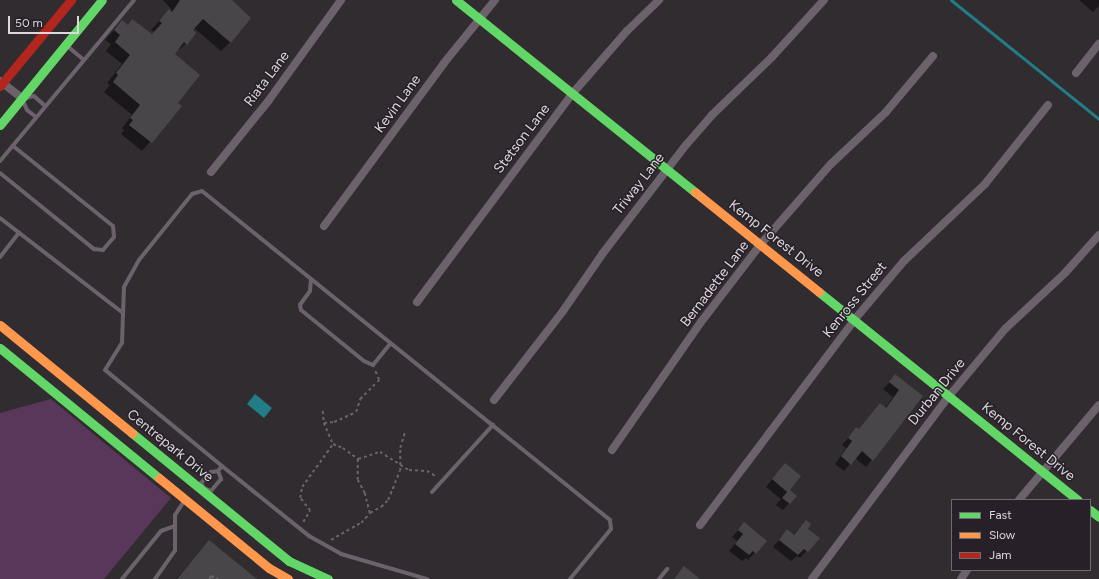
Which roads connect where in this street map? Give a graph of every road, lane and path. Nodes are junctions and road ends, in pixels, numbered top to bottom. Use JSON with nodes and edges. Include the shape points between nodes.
{"nodes":[{"id":1,"x":71,"y":0,"type":"edge"},
{"id":2,"x":102,"y":0,"type":"edge"},
{"id":3,"x":134,"y":0,"type":"edge"},
{"id":4,"x":341,"y":0,"type":"edge"},
{"id":5,"x":456,"y":0,"type":"edge"},
{"id":6,"x":495,"y":0,"type":"edge"},
{"id":7,"x":659,"y":0,"type":"edge"},
{"id":8,"x":824,"y":0,"type":"edge"},
{"id":9,"x":479,"y":19,"type":"junction"},
{"id":10,"x":66,"y":44,"type":"junction"},
{"id":11,"x":1099,"y":44,"type":"edge"},
{"id":12,"x":933,"y":56,"type":"dead end"},
{"id":13,"x":84,"y":60,"type":"junction"},
{"id":14,"x":1076,"y":73,"type":"dead end"},
{"id":15,"x":1,"y":83,"type":"edge"},
{"id":16,"x":572,"y":94,"type":"junction"},
{"id":17,"x":22,"y":98,"type":"junction"},
{"id":18,"x":1048,"y":105,"type":"dead end"},
{"id":19,"x":45,"y":106,"type":"junction"},
{"id":20,"x":36,"y":117,"type":"junction"},
{"id":21,"x":0,"y":125,"type":"edge"},
{"id":22,"x":13,"y":146,"type":"junction"},
{"id":23,"x":0,"y":161,"type":"edge"},
{"id":24,"x":667,"y":170,"type":"junction"},
{"id":25,"x":211,"y":172,"type":"dead end"},
{"id":26,"x":0,"y":173,"type":"edge"},
{"id":27,"x":0,"y":218,"type":"edge"},
{"id":28,"x":324,"y":226,"type":"dead end"},
{"id":29,"x":19,"y":233,"type":"junction"},
{"id":30,"x":1099,"y":236,"type":"edge"},
{"id":31,"x":760,"y":245,"type":"junction"},
{"id":32,"x":0,"y":257,"type":"edge"},
{"id":33,"x":311,"y":279,"type":"junction"},
{"id":34,"x":417,"y":302,"type":"dead end"},
{"id":35,"x":123,"y":313,"type":"junction"},
{"id":36,"x":855,"y":319,"type":"junction"},
{"id":37,"x":2,"y":330,"type":"edge"},
{"id":38,"x":391,"y":343,"type":"junction"},
{"id":39,"x":0,"y":348,"type":"edge"},
{"id":40,"x":373,"y":365,"type":"junction"},
{"id":41,"x":949,"y":396,"type":"junction"},
{"id":42,"x":494,"y":400,"type":"dead end"},
{"id":43,"x":1099,"y":405,"type":"edge"},
{"id":44,"x":103,"y":409,"type":"junction"},
{"id":45,"x":323,"y":411,"type":"dead end"},
{"id":46,"x":92,"y":423,"type":"junction"},
{"id":47,"x":324,"y":423,"type":"junction"},
{"id":48,"x":493,"y":425,"type":"junction"},
{"id":49,"x":405,"y":432,"type":"dead end"},
{"id":50,"x":333,"y":444,"type":"junction"},
{"id":51,"x":612,"y":450,"type":"dead end"},
{"id":52,"x":358,"y":459,"type":"junction"},
{"id":53,"x":401,"y":464,"type":"junction"},
{"id":54,"x":222,"y":466,"type":"junction"},
{"id":55,"x":1042,"y":471,"type":"junction"},
{"id":56,"x":218,"y":472,"type":"junction"},
{"id":57,"x":441,"y":482,"type":"junction"},
{"id":58,"x":203,"y":489,"type":"junction"},
{"id":59,"x":432,"y":492,"type":"dead end"},
{"id":60,"x":1020,"y":499,"type":"edge"},
{"id":61,"x":1077,"y":499,"type":"edge"},
{"id":62,"x":189,"y":502,"type":"junction"},
{"id":63,"x":1091,"y":511,"type":"edge"},
{"id":64,"x":370,"y":513,"type":"junction"},
{"id":65,"x":1099,"y":517,"type":"edge"},
{"id":66,"x":700,"y":525,"type":"dead end"},
{"id":67,"x":174,"y":526,"type":"junction"},
{"id":68,"x":299,"y":528,"type":"junction"},
{"id":69,"x":325,"y":545,"type":"junction"},
{"id":70,"x":298,"y":565,"type":"junction"},
{"id":71,"x":667,"y":569,"type":"dead end"},
{"id":72,"x":122,"y":579,"type":"edge"},
{"id":73,"x":155,"y":579,"type":"edge"},
{"id":74,"x":209,"y":579,"type":"edge"},
{"id":75,"x":218,"y":579,"type":"edge"},
{"id":76,"x":288,"y":579,"type":"edge"},
{"id":77,"x":328,"y":579,"type":"edge"},
{"id":78,"x":426,"y":579,"type":"edge"},
{"id":79,"x":570,"y":579,"type":"edge"},
{"id":80,"x":658,"y":579,"type":"edge"},
{"id":81,"x":812,"y":579,"type":"edge"}],
"edges":[{"from":1,"to":15,"type":"street"},
{"from":2,"to":10,"type":"street"},
{"from":3,"to":13,"type":"lane"},
{"from":4,"to":25,"type":"street","name":"Riata Lane","via":[[269,100]]},
{"from":5,"to":9,"type":"street","name":"Kemp Forest Drive"},
{"from":6,"to":9,"type":"street","name":"Kevin Lane"},
{"from":7,"to":16,"type":"street","name":"Stetson Lane"},
{"from":8,"to":24,"type":"street","name":"Triway Lane","via":[[772,57],[712,115]]},
{"from":9,"to":16,"type":"street","name":"Kemp Forest Drive"},
{"from":9,"to":28,"type":"street","name":"Kevin Lane"},
{"from":10,"to":13,"type":"lane"},
{"from":10,"to":17,"type":"street"},
{"from":11,"to":14,"type":"street"},
{"from":12,"to":31,"type":"street","name":"Bernadette Lane","via":[[886,112],[831,164]]},
{"from":13,"to":19,"type":"lane"},
{"from":15,"to":17,"type":"street"},
{"from":16,"to":24,"type":"street","name":"Kemp Forest Drive"},
{"from":16,"to":34,"type":"street","name":"Stetson Lane"},
{"from":17,"to":19,"type":"lane","via":[[34,96]]},
{"from":17,"to":20,"type":"lane","via":[[26,110]]},
{"from":17,"to":21,"type":"street"},
{"from":18,"to":36,"type":"street","name":"Kenross Street","via":[[985,184],[904,261]]},
{"from":19,"to":20,"type":"lane"},
{"from":20,"to":22,"type":"lane"},
{"from":22,"to":23,"type":"lane"},
{"from":22,"to":26,"type":"lane","via":[[113,226],[114,237],[103,250],[94,249]]},
{"from":24,"to":31,"type":"street","name":"Kemp Forest Drive"},
{"from":24,"to":42,"type":"street","name":"Triway Lane"},
{"from":27,"to":29,"type":"lane"},
{"from":29,"to":32,"type":"lane"},
{"from":29,"to":35,"type":"lane"},
{"from":30,"to":41,"type":"street","name":"Durban Drive","via":[[1065,273],[1005,329]]},
{"from":31,"to":36,"type":"street","name":"Kemp Forest Drive"},
{"from":31,"to":51,"type":"street","name":"Bernadette Lane","via":[[701,322]]},
{"from":33,"to":35,"type":"lane","via":[[202,191],[192,194],[139,260],[124,287]]},
{"from":33,"to":38,"type":"lane"},
{"from":33,"to":40,"type":"lane","via":[[310,291],[300,305],[301,310],[364,361]]},
{"from":35,"to":54,"type":"lane","via":[[122,342],[105,370]]},
{"from":36,"to":41,"type":"street","name":"Kemp Forest Drive"},
{"from":36,"to":66,"type":"street","name":"Kenross Street"},
{"from":37,"to":44,"type":"street","name":"Centrepark Drive"},
{"from":38,"to":40,"type":"lane"},
{"from":38,"to":48,"type":"lane"},
{"from":39,"to":46,"type":"street"},
{"from":40,"to":47,"type":"path","via":[[380,378],[360,399],[356,412],[343,419]]},
{"from":41,"to":55,"type":"street","name":"Kemp Forest Drive"},
{"from":41,"to":81,"type":"street","name":"Durban Drive"},
{"from":43,"to":55,"type":"street"},
{"from":44,"to":46,"type":"street"},
{"from":44,"to":58,"type":"street","name":"Centrepark Drive"},
{"from":45,"to":47,"type":"path"},
{"from":46,"to":62,"type":"street"},
{"from":47,"to":50,"type":"path"},
{"from":48,"to":57,"type":"lane"},
{"from":48,"to":79,"type":"lane","via":[[610,520],[611,529]]},
{"from":49,"to":53,"type":"path","via":[[400,448]]},
{"from":50,"to":52,"type":"path"},
{"from":50,"to":68,"type":"path","via":[[302,487],[300,498],[310,511]]},
{"from":52,"to":53,"type":"path","via":[[380,452]]},
{"from":52,"to":64,"type":"path","via":[[358,480],[365,493]]},
{"from":53,"to":57,"type":"path","via":[[415,472],[430,472]]},
{"from":53,"to":64,"type":"path","via":[[399,476],[388,500]]},
{"from":54,"to":56,"type":"lane"},
{"from":54,"to":68,"type":"lane"},
{"from":55,"to":60,"type":"street"},
{"from":55,"to":61,"type":"street","name":"Kemp Forest Drive"},
{"from":56,"to":58,"type":"lane","via":[[211,472],[201,483]]},
{"from":56,"to":58,"type":"lane","via":[[221,479],[211,490]]},
{"from":57,"to":59,"type":"lane"},
{"from":58,"to":62,"type":"street"},
{"from":58,"to":70,"type":"street","name":"Centrepark Drive","via":[[288,561]]},
{"from":62,"to":67,"type":"lane","via":[[175,515]]},
{"from":62,"to":76,"type":"street","via":[[269,568]]},
{"from":63,"to":65,"type":"street"},
{"from":64,"to":69,"type":"path","via":[[364,521],[342,532]]},
{"from":67,"to":72,"type":"lane","via":[[161,531]]},
{"from":67,"to":73,"type":"lane","via":[[175,550]]},
{"from":68,"to":69,"type":"lane"},
{"from":69,"to":78,"type":"lane","via":[[341,554]]},
{"from":70,"to":76,"type":"street"},
{"from":70,"to":77,"type":"street","name":"Centrepark Drive"},
{"from":71,"to":80,"type":"lane"},
{"from":74,"to":75,"type":"path","via":[[211,576]]}]}
